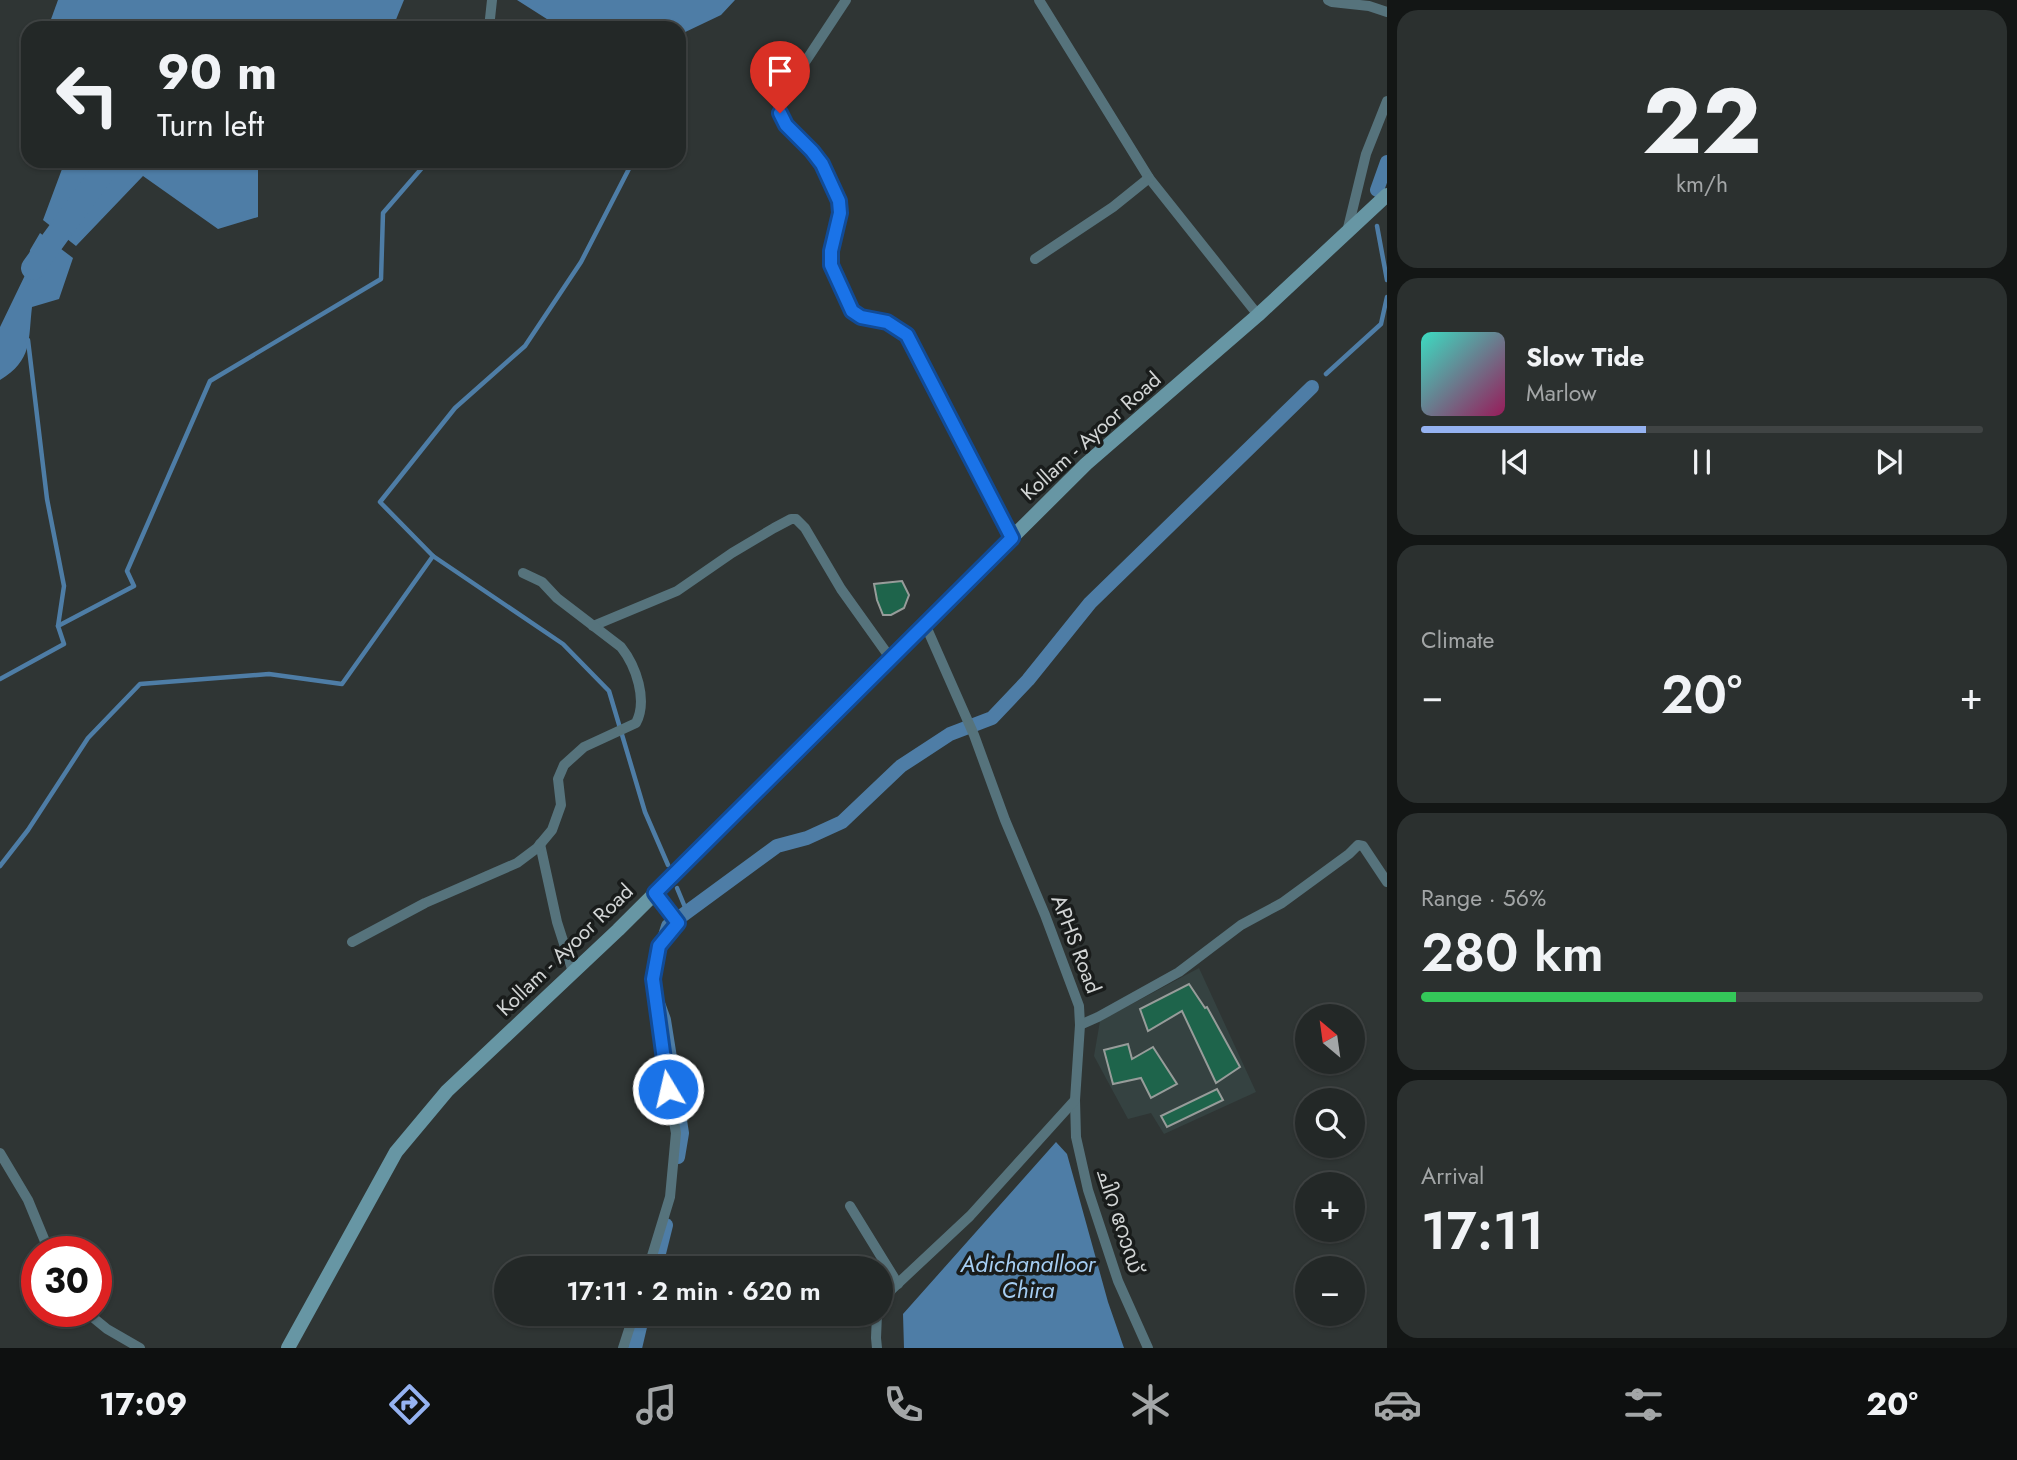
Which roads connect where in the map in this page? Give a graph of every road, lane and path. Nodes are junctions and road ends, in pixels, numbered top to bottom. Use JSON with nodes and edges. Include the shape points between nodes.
{"nodes":[{"id":1,"x":492,"y":0,"type":"edge"},
{"id":2,"x":846,"y":0,"type":"edge"},
{"id":3,"x":1039,"y":0,"type":"edge"},
{"id":4,"x":1328,"y":0,"type":"edge"},
{"id":5,"x":1387,"y":12,"type":"edge"},
{"id":6,"x":490,"y":21,"type":"edge"},
{"id":7,"x":1387,"y":101,"type":"edge"},
{"id":8,"x":1149,"y":178,"type":"junction"},
{"id":9,"x":1387,"y":195,"type":"edge"},
{"id":10,"x":1346,"y":234,"type":"junction"},
{"id":11,"x":1035,"y":259,"type":"dead end"},
{"id":12,"x":1258,"y":315,"type":"junction"},
{"id":13,"x":1012,"y":538,"type":"junction"},
{"id":14,"x":523,"y":573,"type":"dead end"},
{"id":15,"x":925,"y":625,"type":"junction"},
{"id":16,"x":593,"y":626,"type":"junction"},
{"id":17,"x":891,"y":659,"type":"junction"},
{"id":18,"x":540,"y":844,"type":"junction"},
{"id":19,"x":1387,"y":882,"type":"edge"},
{"id":20,"x":655,"y":893,"type":"junction"},
{"id":21,"x":352,"y":942,"type":"dead end"},
{"id":22,"x":573,"y":972,"type":"junction"},
{"id":23,"x":1080,"y":1025,"type":"junction"},
{"id":24,"x":1075,"y":1100,"type":"junction"},
{"id":25,"x":0,"y":1153,"type":"edge"},
{"id":26,"x":850,"y":1206,"type":"dead end"},
{"id":27,"x":43,"y":1236,"type":"edge"},
{"id":28,"x":652,"y":1256,"type":"edge"},
{"id":29,"x":898,"y":1284,"type":"junction"},
{"id":30,"x":893,"y":1290,"type":"edge"},
{"id":31,"x":630,"y":1326,"type":"edge"},
{"id":32,"x":876,"y":1326,"type":"edge"},
{"id":33,"x":105,"y":1327,"type":"edge"},
{"id":34,"x":140,"y":1348,"type":"edge"},
{"id":35,"x":288,"y":1348,"type":"edge"},
{"id":36,"x":623,"y":1348,"type":"edge"},
{"id":37,"x":877,"y":1348,"type":"edge"},
{"id":38,"x":1148,"y":1348,"type":"edge"}],
"edges":[{"from":1,"to":6,"type":"street"},
{"from":2,"to":13,"type":"street","via":[[786,91],[780,113],[822,164],[836,194],[840,213],[831,265],[852,311],[887,322],[907,335]]},
{"from":3,"to":8,"type":"street"},
{"from":4,"to":5,"type":"street"},
{"from":7,"to":10,"type":"street","via":[[1366,154]]},
{"from":8,"to":11,"type":"street"},
{"from":8,"to":12,"type":"street"},
{"from":9,"to":10,"type":"main road","name":"Kollam - Ayoor Road"},
{"from":10,"to":12,"type":"main road","name":"Kollam - Ayoor Road"},
{"from":12,"to":13,"type":"main road","name":"Kollam - Ayoor Road","via":[[1086,464]]},
{"from":13,"to":15,"type":"main road","name":"Kollam - Ayoor Road"},
{"from":14,"to":16,"type":"street","via":[[542,582]]},
{"from":15,"to":17,"type":"main road","name":"Kollam - Ayoor Road"},
{"from":15,"to":23,"type":"street","name":"APHS Road","via":[[1045,915],[1079,1006]]},
{"from":16,"to":17,"type":"street","via":[[677,591],[764,534],[796,519]]},
{"from":16,"to":18,"type":"street","via":[[629,657],[640,693],[640,715],[636,723],[584,747],[565,765],[558,779],[561,805],[552,830]]},
{"from":17,"to":20,"type":"main road","name":"Kollam - Ayoor Road"},
{"from":18,"to":21,"type":"street","via":[[517,863],[425,903]]},
{"from":18,"to":22,"type":"street"},
{"from":19,"to":23,"type":"street","via":[[1358,845],[1179,972]]},
{"from":20,"to":22,"type":"main road","name":"Kollam - Ayoor Road"},
{"from":20,"to":28,"type":"street","via":[[678,923],[659,946],[653,979],[676,1133],[670,1197]]},
{"from":22,"to":35,"type":"main road","name":"Kollam - Ayoor Road","via":[[447,1091],[396,1152]]},
{"from":23,"to":24,"type":"street","name":"APHS Road"},
{"from":24,"to":29,"type":"street","via":[[970,1216]]},
{"from":24,"to":38,"type":"street","name":"ചിറ റോഡ്","via":[[1076,1137],[1087,1189],[1118,1281]]},
{"from":25,"to":27,"type":"street"},
{"from":26,"to":29,"type":"street"},
{"from":29,"to":30,"type":"street"},
{"from":31,"to":36,"type":"street"},
{"from":32,"to":37,"type":"street"},
{"from":33,"to":34,"type":"street"}]}
